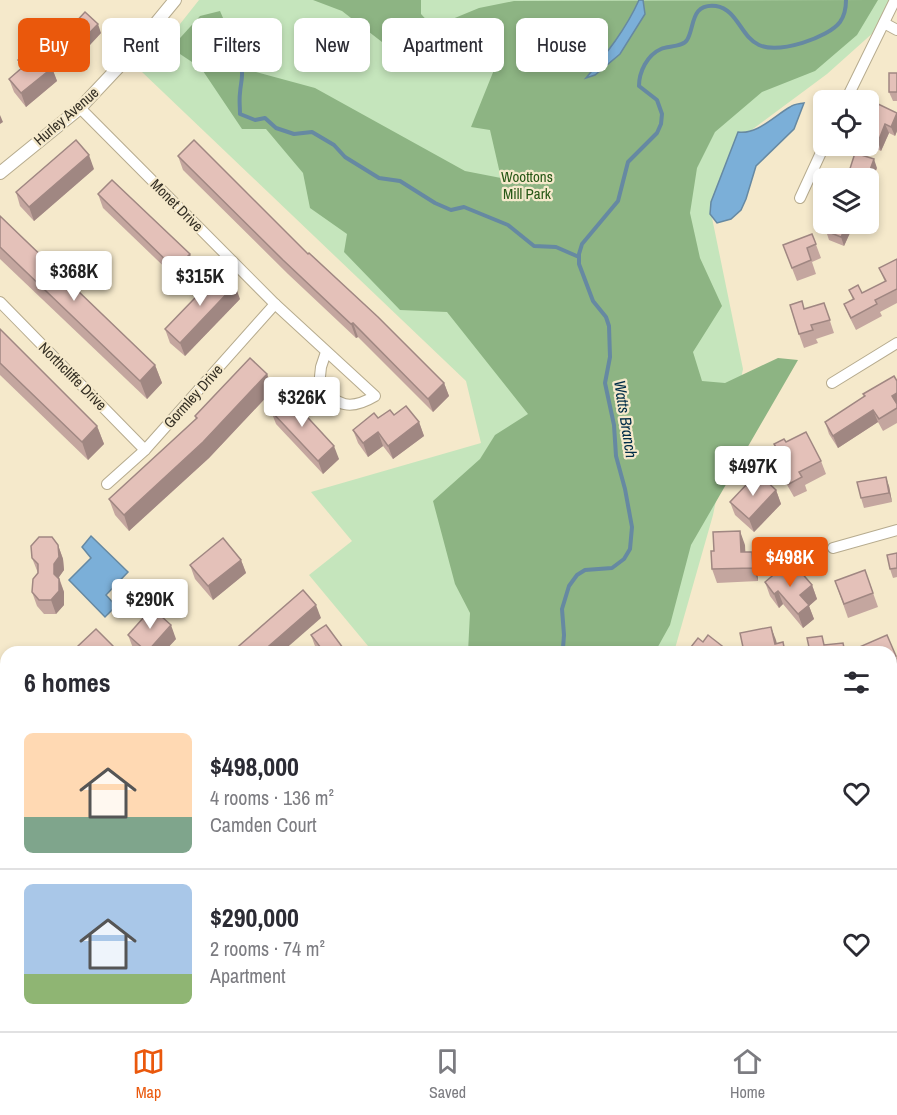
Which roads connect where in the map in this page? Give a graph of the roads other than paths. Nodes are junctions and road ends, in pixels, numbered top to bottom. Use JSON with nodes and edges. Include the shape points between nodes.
{"nodes":[{"id":1,"x":175,"y":0,"type":"edge"},
{"id":2,"x":895,"y":0,"type":"edge"},
{"id":3,"x":884,"y":23,"type":"junction"},
{"id":4,"x":897,"y":30,"type":"edge"},
{"id":5,"x":851,"y":90,"type":"edge"},
{"id":6,"x":80,"y":108,"type":"junction"},
{"id":7,"x":819,"y":156,"type":"edge"},
{"id":8,"x":0,"y":173,"type":"edge"},
{"id":9,"x":800,"y":198,"type":"dead end"},
{"id":10,"x":0,"y":302,"type":"edge"},
{"id":11,"x":275,"y":304,"type":"junction"},
{"id":12,"x":897,"y":343,"type":"edge"},
{"id":13,"x":326,"y":352,"type":"junction"},
{"id":14,"x":832,"y":383,"type":"dead end"},
{"id":15,"x":145,"y":450,"type":"junction"},
{"id":16,"x":107,"y":484,"type":"dead end"},
{"id":17,"x":897,"y":530,"type":"edge"},
{"id":18,"x":833,"y":548,"type":"dead end"}],
"edges":[{"from":1,"to":6,"type":"street","name":"Hurley Avenue"},
{"from":2,"to":3,"type":"street"},
{"from":3,"to":4,"type":"street"},
{"from":3,"to":5,"type":"street"},
{"from":6,"to":8,"type":"street","name":"Hurley Avenue"},
{"from":6,"to":11,"type":"street","name":"Monet Drive"},
{"from":7,"to":9,"type":"street"},
{"from":10,"to":15,"type":"street","name":"Northcliffe Drive"},
{"from":11,"to":13,"type":"street","name":"Monet Drive"},
{"from":11,"to":15,"type":"street","name":"Gormley Drive"},
{"from":12,"to":14,"type":"street"},
{"from":13,"to":13,"type":"street","name":"Monet Drive","via":[[367,389],[375,396],[345,405],[332,399],[319,386]]},
{"from":15,"to":16,"type":"street","name":"Gormley Drive"},
{"from":17,"to":18,"type":"street"}]}
